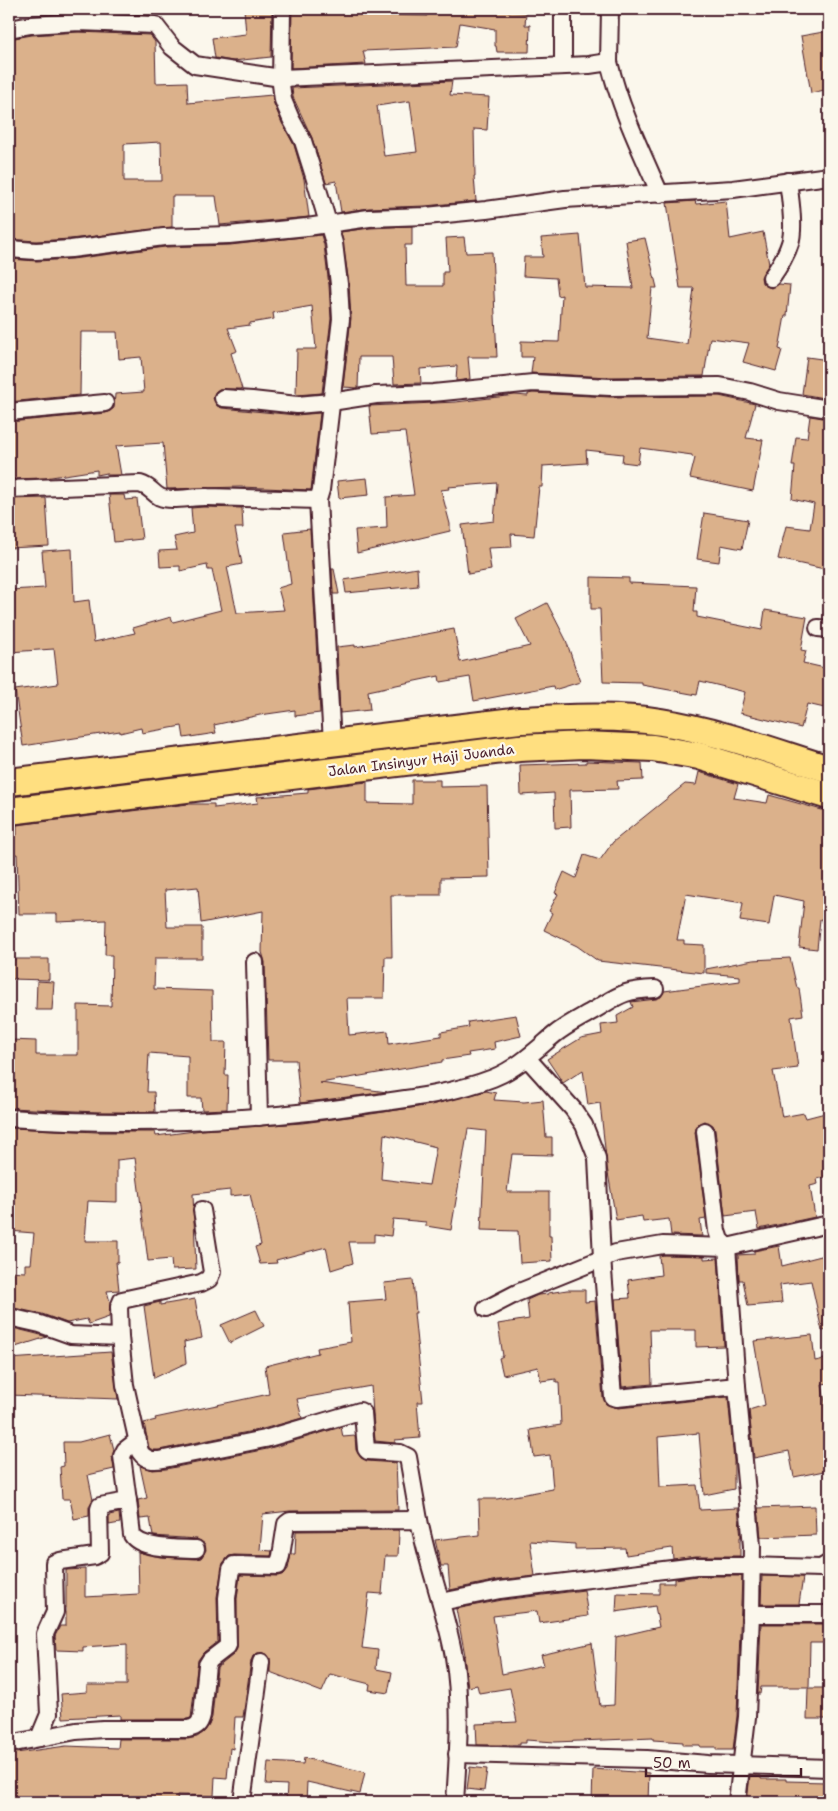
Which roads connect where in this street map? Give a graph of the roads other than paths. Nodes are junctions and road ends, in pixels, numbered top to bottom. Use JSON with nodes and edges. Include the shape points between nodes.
{"nodes":[{"id":1,"x":282,"y":9,"type":"edge"},
{"id":2,"x":563,"y":9,"type":"edge"},
{"id":3,"x":610,"y":9,"type":"edge"},
{"id":4,"x":9,"y":29,"type":"edge"},
{"id":5,"x":609,"y":62,"type":"junction"},
{"id":6,"x":563,"y":66,"type":"junction"},
{"id":7,"x":281,"y":78,"type":"junction"},
{"id":8,"x":829,"y":176,"type":"edge"},
{"id":9,"x":788,"y":181,"type":"junction"},
{"id":10,"x":660,"y":194,"type":"junction"},
{"id":11,"x":327,"y":224,"type":"junction"},
{"id":12,"x":9,"y":249,"type":"edge"},
{"id":13,"x":771,"y":278,"type":"dead end"},
{"id":14,"x":223,"y":398,"type":"dead end"},
{"id":15,"x":331,"y":402,"type":"junction"},
{"id":16,"x":105,"y":404,"type":"dead end"},
{"id":17,"x":829,"y":409,"type":"edge"},
{"id":18,"x":9,"y":412,"type":"edge"},
{"id":19,"x":9,"y":489,"type":"edge"},
{"id":20,"x":318,"y":500,"type":"junction"},
{"id":21,"x":332,"y":742,"type":"junction"},
{"id":22,"x":829,"y":769,"type":"edge"},
{"id":23,"x":9,"y":782,"type":"edge"},
{"id":24,"x":829,"y":796,"type":"edge"},
{"id":25,"x":9,"y":811,"type":"edge"},
{"id":26,"x":255,"y":962,"type":"dead end"},
{"id":27,"x":655,"y":989,"type":"dead end"},
{"id":28,"x":523,"y":1061,"type":"junction"},
{"id":29,"x":259,"y":1117,"type":"junction"},
{"id":30,"x":9,"y":1118,"type":"edge"},
{"id":31,"x":705,"y":1130,"type":"dead end"},
{"id":32,"x":202,"y":1210,"type":"dead end"},
{"id":33,"x":829,"y":1224,"type":"edge"},
{"id":34,"x":727,"y":1247,"type":"junction"},
{"id":35,"x":602,"y":1258,"type":"junction"},
{"id":36,"x":486,"y":1309,"type":"dead end"},
{"id":37,"x":9,"y":1317,"type":"edge"},
{"id":38,"x":120,"y":1338,"type":"junction"},
{"id":39,"x":737,"y":1386,"type":"junction"},
{"id":40,"x":138,"y":1440,"type":"junction"},
{"id":41,"x":128,"y":1501,"type":"junction"},
{"id":42,"x":419,"y":1520,"type":"junction"},
{"id":43,"x":196,"y":1549,"type":"dead end"},
{"id":44,"x":829,"y":1563,"type":"edge"},
{"id":45,"x":751,"y":1566,"type":"junction"},
{"id":46,"x":441,"y":1602,"type":"junction"},
{"id":47,"x":752,"y":1614,"type":"junction"},
{"id":48,"x":829,"y":1614,"type":"edge"},
{"id":49,"x":261,"y":1662,"type":"dead end"},
{"id":50,"x":39,"y":1738,"type":"junction"},
{"id":51,"x":9,"y":1744,"type":"edge"},
{"id":52,"x":457,"y":1754,"type":"junction"},
{"id":53,"x":740,"y":1765,"type":"junction"},
{"id":54,"x":829,"y":1768,"type":"edge"},
{"id":55,"x":242,"y":1802,"type":"edge"},
{"id":56,"x":456,"y":1802,"type":"edge"},
{"id":57,"x":737,"y":1802,"type":"edge"}],
"edges":[{"from":1,"to":7,"type":"street"},
{"from":2,"to":6,"type":"street"},
{"from":3,"to":5,"type":"street"},
{"from":4,"to":7,"type":"street","via":[[31,24],[79,22],[155,25],[172,47],[195,65]]},
{"from":5,"to":6,"type":"street"},
{"from":5,"to":10,"type":"street","via":[[634,136]]},
{"from":6,"to":7,"type":"street"},
{"from":7,"to":11,"type":"street","via":[[283,100],[303,141]]},
{"from":8,"to":9,"type":"street"},
{"from":9,"to":10,"type":"street"},
{"from":9,"to":13,"type":"street","via":[[791,242]]},
{"from":10,"to":11,"type":"street","via":[[565,199],[476,211]]},
{"from":11,"to":12,"type":"street","via":[[229,235],[164,237],[71,249]]},
{"from":11,"to":15,"type":"street","via":[[336,254],[341,319]]},
{"from":14,"to":15,"type":"street","via":[[297,405]]},
{"from":15,"to":17,"type":"street","via":[[376,395],[433,394],[533,383],[610,387],[720,386]]},
{"from":15,"to":20,"type":"street"},
{"from":16,"to":18,"type":"street"},
{"from":19,"to":20,"type":"street","via":[[140,484],[161,498],[170,499],[208,496]]},
{"from":20,"to":21,"type":"street"},
{"from":21,"to":22,"type":"highway","name":"Jalan Insinyur Haji Juanda","via":[[520,720],[588,717],[660,722],[705,731]]},
{"from":21,"to":23,"type":"highway","name":"Jalan Insinyur Haji Juanda"},
{"from":24,"to":25,"type":"highway","name":"Jalan Insinyur Haji Juanda","via":[[699,756],[653,748],[584,745],[519,748]]},
{"from":26,"to":29,"type":"street"},
{"from":27,"to":28,"type":"street","via":[[634,990],[610,1000],[572,1022]]},
{"from":28,"to":29,"type":"street","via":[[494,1078],[458,1089],[398,1100]]},
{"from":28,"to":35,"type":"street","via":[[573,1109],[584,1124],[597,1158]]},
{"from":29,"to":30,"type":"street","via":[[94,1121]]},
{"from":31,"to":34,"type":"street","via":[[717,1231]]},
{"from":32,"to":38,"type":"street","via":[[212,1266],[209,1279],[122,1300],[118,1306]]},
{"from":33,"to":34,"type":"street"},
{"from":34,"to":35,"type":"street","via":[[663,1246]]},
{"from":34,"to":39,"type":"street"},
{"from":35,"to":36,"type":"street"},
{"from":35,"to":39,"type":"street","via":[[613,1397]]},
{"from":37,"to":38,"type":"street","via":[[71,1335]]},
{"from":38,"to":40,"type":"street","via":[[125,1385]]},
{"from":39,"to":45,"type":"street","via":[[752,1546]]},
{"from":40,"to":41,"type":"street","via":[[122,1456]]},
{"from":40,"to":42,"type":"street","via":[[140,1452],[154,1461],[265,1439],[360,1411],[363,1413],[368,1451],[400,1453],[408,1457]]},
{"from":41,"to":43,"type":"street","via":[[135,1540],[148,1545]]},
{"from":41,"to":50,"type":"street","via":[[100,1506],[98,1554],[54,1563],[55,1612],[46,1634],[49,1714]]},
{"from":42,"to":46,"type":"street"},
{"from":42,"to":50,"type":"street","via":[[290,1521],[286,1524],[278,1566],[234,1565],[227,1598],[228,1645],[207,1665],[202,1715],[195,1727],[103,1729]]},
{"from":44,"to":45,"type":"street","via":[[820,1568]]},
{"from":45,"to":46,"type":"street","via":[[657,1570],[500,1590]]},
{"from":45,"to":47,"type":"street"},
{"from":46,"to":52,"type":"street","via":[[458,1690]]},
{"from":47,"to":48,"type":"street"},
{"from":47,"to":53,"type":"street","via":[[747,1717]]},
{"from":49,"to":55,"type":"street"},
{"from":50,"to":51,"type":"street"},
{"from":52,"to":53,"type":"street","via":[[647,1758]]},
{"from":52,"to":56,"type":"street"},
{"from":53,"to":54,"type":"street"},
{"from":53,"to":57,"type":"street"}]}
